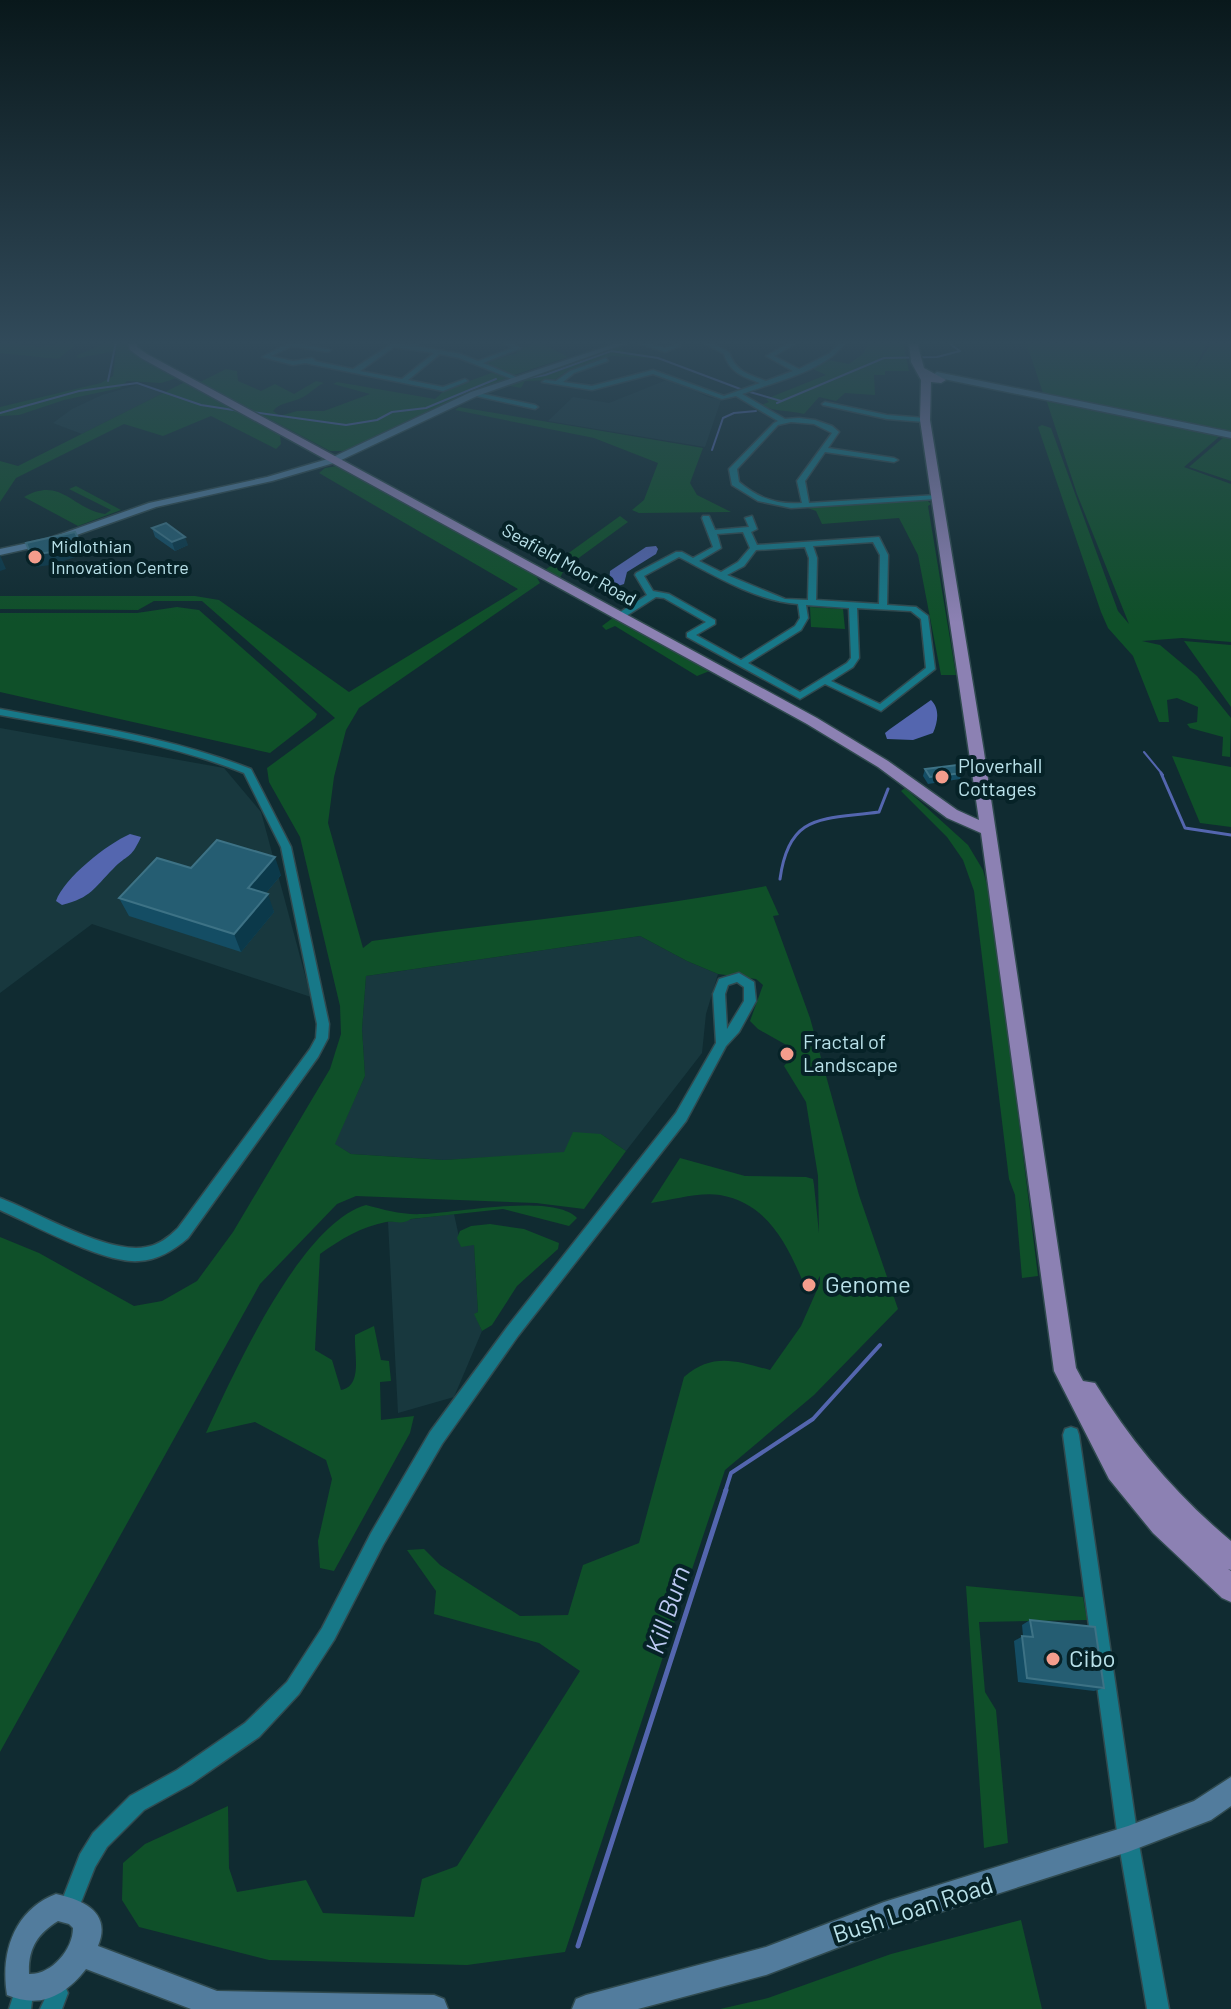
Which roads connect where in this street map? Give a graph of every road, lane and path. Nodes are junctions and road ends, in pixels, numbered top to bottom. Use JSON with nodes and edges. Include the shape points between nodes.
{"nodes":[{"id":1,"x":290,"y":436,"type":"edge"},
{"id":2,"x":385,"y":436,"type":"edge"},
{"id":3,"x":764,"y":436,"type":"edge"},
{"id":4,"x":836,"y":436,"type":"edge"},
{"id":5,"x":927,"y":436,"type":"edge"},
{"id":6,"x":311,"y":447,"type":"junction"},
{"id":7,"x":824,"y":450,"type":"junction"},
{"id":8,"x":334,"y":460,"type":"junction"},
{"id":9,"x":894,"y":460,"type":"dead end"},
{"id":10,"x":269,"y":479,"type":"junction"},
{"id":11,"x":937,"y":497,"type":"junction"},
{"id":12,"x":806,"y":505,"type":"junction"},
{"id":13,"x":706,"y":518,"type":"dead end"},
{"id":14,"x":749,"y":518,"type":"dead end"},
{"id":15,"x":746,"y":530,"type":"junction"},
{"id":16,"x":712,"y":532,"type":"junction"},
{"id":17,"x":808,"y":544,"type":"junction"},
{"id":18,"x":754,"y":548,"type":"junction"},
{"id":19,"x":0,"y":552,"type":"edge"},
{"id":20,"x":693,"y":561,"type":"junction"},
{"id":21,"x":721,"y":575,"type":"junction"},
{"id":22,"x":650,"y":593,"type":"junction"},
{"id":23,"x":807,"y":604,"type":"junction"},
{"id":24,"x":853,"y":606,"type":"junction"},
{"id":25,"x":883,"y":607,"type":"junction"},
{"id":26,"x":620,"y":616,"type":"junction"},
{"id":27,"x":741,"y":664,"type":"junction"},
{"id":28,"x":825,"y":681,"type":"junction"},
{"id":29,"x":0,"y":712,"type":"edge"},
{"id":30,"x":986,"y":829,"type":"junction"},
{"id":31,"x":722,"y":1043,"type":"junction"},
{"id":32,"x":0,"y":1204,"type":"edge"},
{"id":33,"x":1059,"y":1326,"type":"junction"},
{"id":34,"x":1071,"y":1435,"type":"dead end"},
{"id":35,"x":1231,"y":1557,"type":"edge"},
{"id":36,"x":1231,"y":1589,"type":"edge"},
{"id":37,"x":1231,"y":1790,"type":"edge"},
{"id":38,"x":1128,"y":1839,"type":"junction"},
{"id":39,"x":69,"y":1908,"type":"junction"},
{"id":40,"x":85,"y":1955,"type":"junction"},
{"id":41,"x":7,"y":1960,"type":"edge"},
{"id":42,"x":55,"y":2001,"type":"edge"},
{"id":43,"x":22,"y":2002,"type":"edge"},
{"id":44,"x":434,"y":2009,"type":"edge"},
{"id":45,"x":586,"y":2009,"type":"edge"},
{"id":46,"x":1158,"y":2009,"type":"edge"}],
"edges":[{"from":1,"to":6,"type":"main road","name":"Seafield Moor Road"},
{"from":2,"to":8,"type":"street"},
{"from":3,"to":12,"type":"street","via":[[732,475],[742,489],[767,503]]},
{"from":4,"to":7,"type":"street"},
{"from":5,"to":11,"type":"main road"},
{"from":6,"to":8,"type":"main road","name":"Seafield Moor Road"},
{"from":6,"to":10,"type":"street","via":[[302,461]]},
{"from":7,"to":9,"type":"street"},
{"from":7,"to":12,"type":"street","via":[[801,481]]},
{"from":8,"to":10,"type":"street"},
{"from":8,"to":26,"type":"main road","name":"Seafield Moor Road"},
{"from":10,"to":19,"type":"street","via":[[153,505],[50,541]]},
{"from":11,"to":12,"type":"street"},
{"from":11,"to":30,"type":"main road"},
{"from":13,"to":16,"type":"street"},
{"from":14,"to":15,"type":"street","via":[[753,529]]},
{"from":15,"to":16,"type":"street"},
{"from":15,"to":18,"type":"street"},
{"from":16,"to":20,"type":"street","via":[[717,548]]},
{"from":17,"to":18,"type":"street"},
{"from":17,"to":23,"type":"street","via":[[813,558]]},
{"from":17,"to":25,"type":"street","via":[[876,539],[884,555]]},
{"from":18,"to":21,"type":"street","via":[[741,564]]},
{"from":20,"to":21,"type":"street"},
{"from":20,"to":22,"type":"street","via":[[679,554],[639,575]]},
{"from":21,"to":23,"type":"street","via":[[763,595]]},
{"from":22,"to":26,"type":"street"},
{"from":22,"to":27,"type":"street","via":[[666,596],[712,622],[690,635]]},
{"from":23,"to":24,"type":"street"},
{"from":23,"to":27,"type":"street","via":[[798,628]]},
{"from":24,"to":25,"type":"street"},
{"from":24,"to":28,"type":"street","via":[[855,658]]},
{"from":25,"to":28,"type":"street","via":[[922,613],[931,669],[881,708]]},
{"from":26,"to":30,"type":"main road","name":"Seafield Moor Road","via":[[812,721],[952,814]]},
{"from":27,"to":28,"type":"street","via":[[800,696]]},
{"from":29,"to":32,"type":"street","via":[[122,735],[248,771],[286,847],[323,1024],[314,1053],[172,1243],[135,1255],[114,1251]]},
{"from":30,"to":33,"type":"main road"},
{"from":31,"to":31,"type":"street","via":[[719,994],[723,982],[739,977],[750,985],[750,1001]]},
{"from":31,"to":39,"type":"street","via":[[681,1117],[449,1419],[293,1688],[252,1730],[137,1803],[100,1840]]},
{"from":33,"to":35,"type":"main road","via":[[1113,1436],[1157,1492]]},
{"from":33,"to":36,"type":"main road","via":[[1065,1371],[1118,1470],[1162,1524]]},
{"from":34,"to":38,"type":"street"},
{"from":37,"to":38,"type":"street","name":"Bush Loan Road","via":[[1202,1811]]},
{"from":38,"to":45,"type":"street","name":"Bush Loan Road","via":[[884,1916],[766,1961]]},
{"from":38,"to":46,"type":"street"},
{"from":39,"to":40,"type":"street","via":[[85,1924]]},
{"from":39,"to":41,"type":"street","via":[[42,1913]]},
{"from":40,"to":42,"type":"street"},
{"from":40,"to":44,"type":"street","via":[[217,2005]]},
{"from":41,"to":43,"type":"street"},
{"from":42,"to":43,"type":"street"}]}
